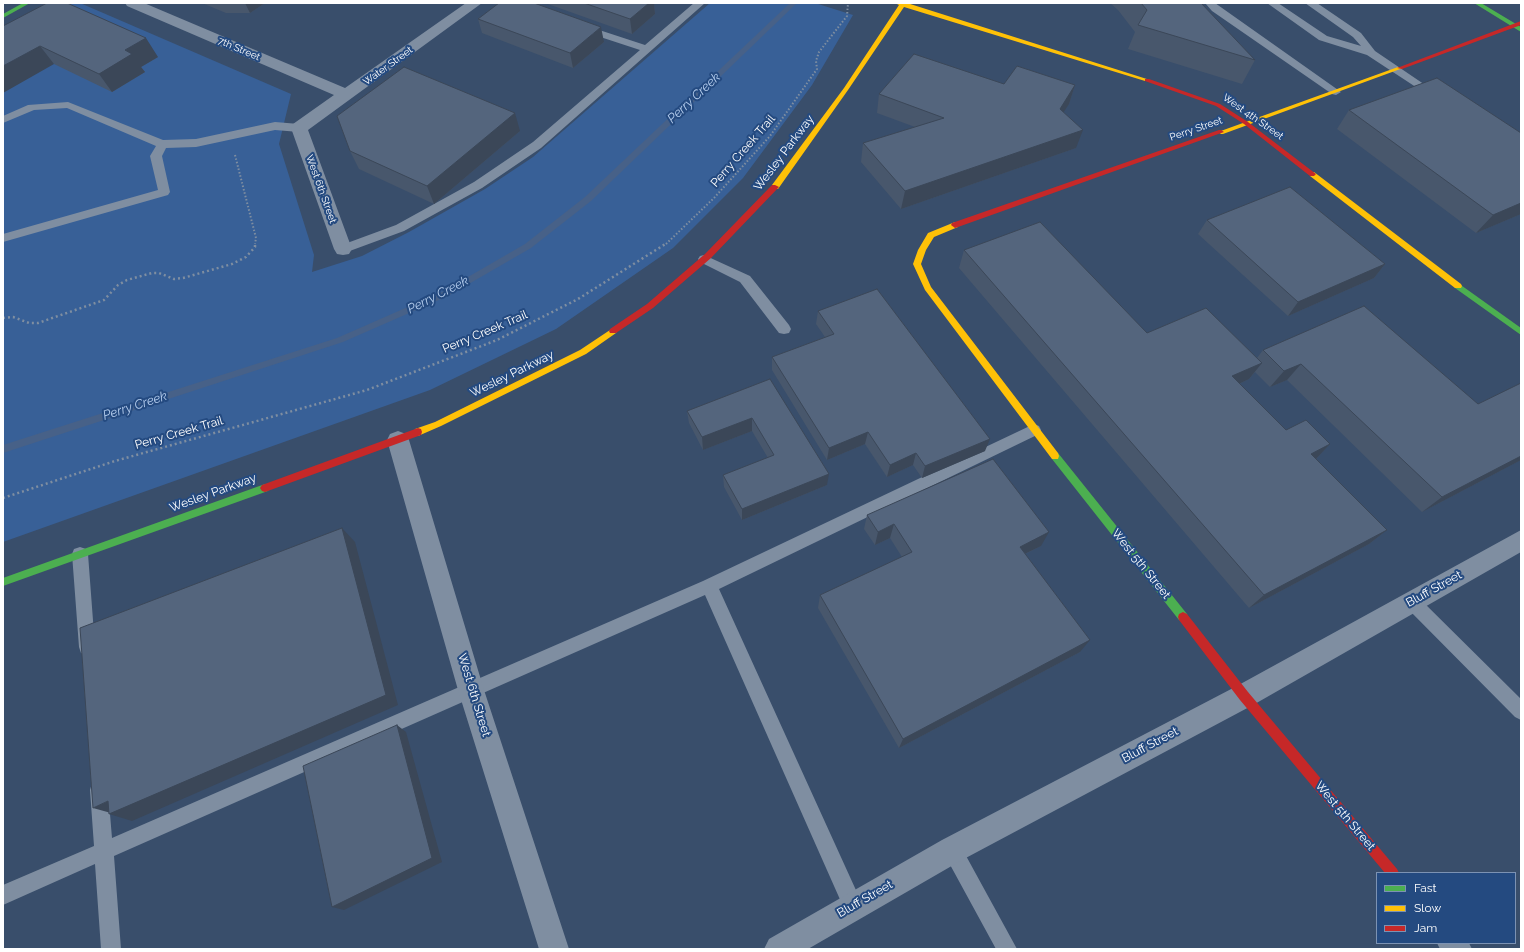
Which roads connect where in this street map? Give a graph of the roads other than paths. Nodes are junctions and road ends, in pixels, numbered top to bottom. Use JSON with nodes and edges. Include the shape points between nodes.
{"nodes":[{"id":1,"x":27,"y":3,"type":"edge"},
{"id":2,"x":132,"y":3,"type":"edge"},
{"id":3,"x":475,"y":3,"type":"edge"},
{"id":4,"x":700,"y":3,"type":"edge"},
{"id":5,"x":901,"y":3,"type":"edge"},
{"id":6,"x":1210,"y":3,"type":"edge"},
{"id":7,"x":1272,"y":3,"type":"edge"},
{"id":8,"x":1310,"y":3,"type":"edge"},
{"id":9,"x":1477,"y":3,"type":"edge"},
{"id":10,"x":3,"y":16,"type":"edge"},
{"id":11,"x":575,"y":25,"type":"edge"},
{"id":12,"x":1518,"y":26,"type":"edge"},
{"id":13,"x":647,"y":49,"type":"junction"},
{"id":14,"x":1371,"y":53,"type":"junction"},
{"id":15,"x":1396,"y":69,"type":"junction"},
{"id":16,"x":1336,"y":92,"type":"junction"},
{"id":17,"x":347,"y":95,"type":"junction"},
{"id":18,"x":1445,"y":102,"type":"edge"},
{"id":19,"x":3,"y":120,"type":"edge"},
{"id":20,"x":1246,"y":123,"type":"junction"},
{"id":21,"x":299,"y":128,"type":"junction"},
{"id":22,"x":162,"y":144,"type":"junction"},
{"id":23,"x":3,"y":238,"type":"edge"},
{"id":24,"x":927,"y":243,"type":"joint"},
{"id":25,"x":343,"y":249,"type":"joint"},
{"id":26,"x":704,"y":259,"type":"junction"},
{"id":27,"x":784,"y":329,"type":"dead end"},
{"id":28,"x":1521,"y":332,"type":"edge"},
{"id":29,"x":1034,"y":430,"type":"junction"},
{"id":30,"x":398,"y":440,"type":"junction"},
{"id":31,"x":1521,"y":540,"type":"edge"},
{"id":32,"x":80,"y":554,"type":"junction"},
{"id":33,"x":3,"y":582,"type":"edge"},
{"id":34,"x":709,"y":586,"type":"junction"},
{"id":35,"x":1411,"y":601,"type":"junction"},
{"id":36,"x":89,"y":664,"type":"edge"},
{"id":37,"x":471,"y":690,"type":"junction"},
{"id":38,"x":1244,"y":696,"type":"junction"},
{"id":39,"x":1521,"y":711,"type":"edge"},
{"id":40,"x":97,"y":774,"type":"edge"},
{"id":41,"x":952,"y":850,"type":"junction"},
{"id":42,"x":103,"y":852,"type":"junction"},
{"id":43,"x":1392,"y":872,"type":"edge"},
{"id":44,"x":3,"y":895,"type":"edge"},
{"id":45,"x":853,"y":906,"type":"junction"},
{"id":46,"x":111,"y":949,"type":"edge"},
{"id":47,"x":554,"y":949,"type":"edge"},
{"id":48,"x":778,"y":949,"type":"edge"},
{"id":49,"x":1007,"y":949,"type":"edge"}],
"edges":[{"from":1,"to":10,"type":"main road"},
{"from":2,"to":17,"type":"street","name":"7th Street"},
{"from":3,"to":17,"type":"street","name":"Water Street"},
{"from":4,"to":13,"type":"lane"},
{"from":5,"to":20,"type":"main road","name":"West 4th Street","via":[[1139,77],[1218,105]]},
{"from":5,"to":26,"type":"main road","name":"Wesley Parkway","via":[[846,89],[774,190]]},
{"from":6,"to":16,"type":"lane","via":[[1215,9]]},
{"from":7,"to":14,"type":"lane","via":[[1323,38]]},
{"from":8,"to":14,"type":"lane","via":[[1356,34]]},
{"from":9,"to":12,"type":"main road"},
{"from":11,"to":13,"type":"lane"},
{"from":12,"to":15,"type":"main road","name":"Perry Street"},
{"from":13,"to":25,"type":"lane","via":[[537,145],[478,185],[400,228]]},
{"from":14,"to":15,"type":"lane"},
{"from":15,"to":16,"type":"main road","name":"Perry Street"},
{"from":15,"to":18,"type":"lane"},
{"from":16,"to":20,"type":"main road","name":"Perry Street"},
{"from":17,"to":21,"type":"street","name":"Water Street"},
{"from":19,"to":22,"type":"lane","via":[[32,107],[68,105]]},
{"from":20,"to":24,"type":"main road","name":"Perry Street","via":[[943,229],[932,235]]},
{"from":20,"to":28,"type":"main road","name":"West 4th Street"},
{"from":21,"to":22,"type":"lane","via":[[275,126],[196,143]]},
{"from":21,"to":25,"type":"street","name":"West 6th Street"},
{"from":22,"to":23,"type":"lane","via":[[156,156],[164,192]]},
{"from":24,"to":29,"type":"main road","name":"West 5th Street","via":[[917,264],[928,288]]},
{"from":26,"to":27,"type":"lane","via":[[745,279]]},
{"from":26,"to":30,"type":"main road","name":"Wesley Parkway","via":[[650,306],[583,352],[438,424]]},
{"from":29,"to":34,"type":"lane"},
{"from":29,"to":38,"type":"main road","name":"West 5th Street"},
{"from":30,"to":32,"type":"main road","name":"Wesley Parkway"},
{"from":30,"to":37,"type":"street","name":"West 6th Street"},
{"from":31,"to":35,"type":"street","name":"Bluff Street"},
{"from":32,"to":33,"type":"main road","name":"Wesley Parkway"},
{"from":32,"to":36,"type":"lane"},
{"from":34,"to":37,"type":"lane"},
{"from":34,"to":45,"type":"lane"},
{"from":35,"to":38,"type":"street","name":"Bluff Street"},
{"from":35,"to":39,"type":"lane"},
{"from":37,"to":42,"type":"lane"},
{"from":37,"to":47,"type":"street","name":"West 6th Street"},
{"from":38,"to":41,"type":"street","name":"Bluff Street"},
{"from":38,"to":43,"type":"main road","name":"West 5th Street"},
{"from":40,"to":42,"type":"lane"},
{"from":41,"to":45,"type":"street","name":"Bluff Street"},
{"from":41,"to":49,"type":"lane"},
{"from":42,"to":44,"type":"lane"},
{"from":42,"to":46,"type":"lane"},
{"from":45,"to":48,"type":"street","name":"Bluff Street"}]}
